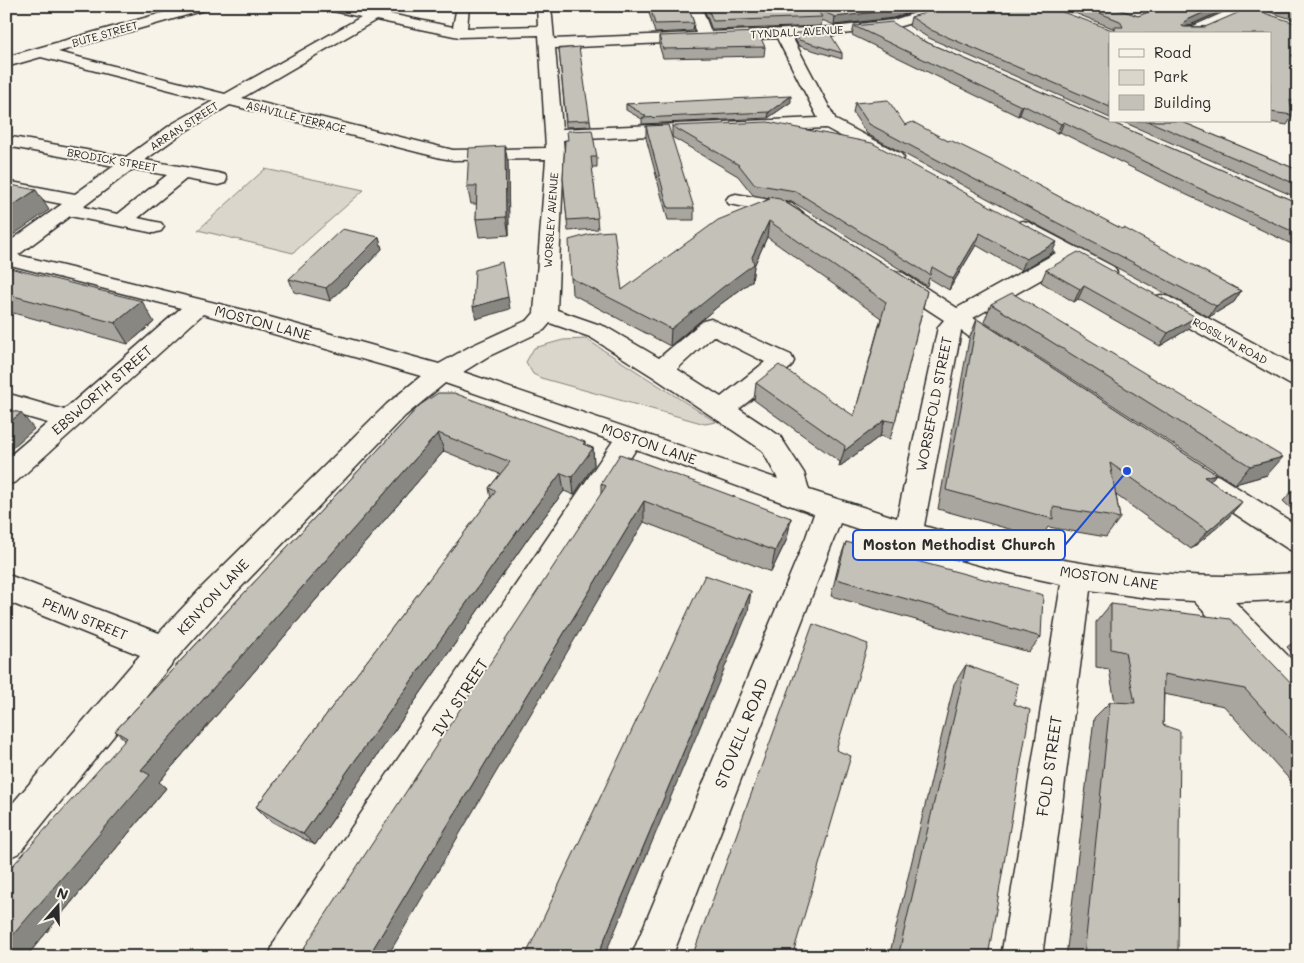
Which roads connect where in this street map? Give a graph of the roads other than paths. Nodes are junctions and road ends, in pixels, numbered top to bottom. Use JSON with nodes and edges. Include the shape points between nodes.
{"nodes":[{"id":1,"x":203,"y":6,"type":"edge"},
{"id":2,"x":329,"y":6,"type":"edge"},
{"id":3,"x":544,"y":6,"type":"edge"},
{"id":4,"x":694,"y":6,"type":"edge"},
{"id":5,"x":1259,"y":6,"type":"edge"},
{"id":6,"x":464,"y":7,"type":"edge"},
{"id":7,"x":951,"y":7,"type":"edge"},
{"id":8,"x":364,"y":11,"type":"edge"},
{"id":9,"x":1244,"y":11,"type":"junction"},
{"id":10,"x":1271,"y":19,"type":"edge"},
{"id":11,"x":1192,"y":32,"type":"edge"},
{"id":12,"x":459,"y":33,"type":"junction"},
{"id":13,"x":782,"y":34,"type":"junction"},
{"id":14,"x":546,"y":37,"type":"junction"},
{"id":15,"x":705,"y":37,"type":"junction"},
{"id":16,"x":40,"y":52,"type":"junction"},
{"id":17,"x":6,"y":62,"type":"edge"},
{"id":18,"x":225,"y":100,"type":"junction"},
{"id":19,"x":829,"y":123,"type":"junction"},
{"id":20,"x":6,"y":141,"type":"edge"},
{"id":21,"x":554,"y":144,"type":"junction"},
{"id":22,"x":130,"y":163,"type":"junction"},
{"id":23,"x":907,"y":165,"type":"edge"},
{"id":24,"x":182,"y":173,"type":"junction"},
{"id":25,"x":218,"y":179,"type":"dead end"},
{"id":26,"x":6,"y":187,"type":"edge"},
{"id":27,"x":732,"y":199,"type":"dead end"},
{"id":28,"x":74,"y":205,"type":"junction"},
{"id":29,"x":1002,"y":216,"type":"edge"},
{"id":30,"x":122,"y":221,"type":"junction"},
{"id":31,"x":809,"y":224,"type":"edge"},
{"id":32,"x":154,"y":227,"type":"dead end"},
{"id":33,"x":1072,"y":253,"type":"junction"},
{"id":34,"x":6,"y":256,"type":"edge"},
{"id":35,"x":881,"y":270,"type":"edge"},
{"id":36,"x":198,"y":306,"type":"junction"},
{"id":37,"x":544,"y":314,"type":"junction"},
{"id":38,"x":959,"y":319,"type":"junction"},
{"id":39,"x":1025,"y":363,"type":"edge"},
{"id":40,"x":661,"y":370,"type":"junction"},
{"id":41,"x":440,"y":373,"type":"junction"},
{"id":42,"x":1298,"y":378,"type":"edge"},
{"id":43,"x":6,"y":402,"type":"edge"},
{"id":44,"x":722,"y":410,"type":"junction"},
{"id":45,"x":68,"y":420,"type":"junction"},
{"id":46,"x":630,"y":437,"type":"junction"},
{"id":47,"x":777,"y":452,"type":"junction"},
{"id":48,"x":1189,"y":470,"type":"edge"},
{"id":49,"x":6,"y":475,"type":"edge"},
{"id":50,"x":746,"y":479,"type":"junction"},
{"id":51,"x":797,"y":497,"type":"junction"},
{"id":52,"x":830,"y":509,"type":"junction"},
{"id":53,"x":908,"y":534,"type":"junction"},
{"id":54,"x":1298,"y":541,"type":"edge"},
{"id":55,"x":1077,"y":576,"type":"junction"},
{"id":56,"x":1298,"y":586,"type":"edge"},
{"id":57,"x":6,"y":587,"type":"edge"},
{"id":58,"x":1203,"y":590,"type":"junction"},
{"id":59,"x":164,"y":650,"type":"junction"},
{"id":60,"x":1298,"y":689,"type":"edge"},
{"id":61,"x":6,"y":840,"type":"edge"},
{"id":62,"x":289,"y":957,"type":"edge"},
{"id":63,"x":651,"y":957,"type":"edge"},
{"id":64,"x":1021,"y":957,"type":"edge"}],
"edges":[{"from":1,"to":16,"type":"street","name":"BUTE STREET"},
{"from":2,"to":8,"type":"street","name":"TYNDALL AVENUE"},
{"from":3,"to":14,"type":"street","name":"WORSLEY AVENUE"},
{"from":4,"to":15,"type":"street"},
{"from":5,"to":9,"type":"street"},
{"from":6,"to":12,"type":"street"},
{"from":7,"to":13,"type":"street","name":"TYNDALL AVENUE","via":[[900,29]]},
{"from":8,"to":12,"type":"street","name":"TYNDALL AVENUE"},
{"from":8,"to":18,"type":"street","name":"ARRAN STREET"},
{"from":9,"to":10,"type":"street"},
{"from":9,"to":11,"type":"street"},
{"from":12,"to":14,"type":"street","name":"TYNDALL AVENUE"},
{"from":13,"to":15,"type":"street","name":"TYNDALL AVENUE"},
{"from":13,"to":19,"type":"street"},
{"from":14,"to":15,"type":"street","name":"TYNDALL AVENUE"},
{"from":14,"to":21,"type":"street","name":"WORSLEY AVENUE"},
{"from":16,"to":17,"type":"street","name":"BUTE STREET"},
{"from":16,"to":18,"type":"street","name":"ASHVILLE TERRACE"},
{"from":18,"to":21,"type":"street","name":"ASHVILLE TERRACE","via":[[447,154]]},
{"from":18,"to":22,"type":"street","name":"ARRAN STREET","via":[[178,128]]},
{"from":19,"to":21,"type":"street","name":"ASHVILLE TERRACE"},
{"from":19,"to":23,"type":"street"},
{"from":20,"to":22,"type":"street","name":"BRODICK STREET"},
{"from":21,"to":37,"type":"street","name":"WORSLEY AVENUE"},
{"from":22,"to":24,"type":"street","name":"BRODICK STREET"},
{"from":22,"to":28,"type":"street","name":"ARRAN STREET"},
{"from":24,"to":25,"type":"street","name":"BRODICK STREET"},
{"from":24,"to":30,"type":"street"},
{"from":26,"to":28,"type":"street"},
{"from":27,"to":31,"type":"street","via":[[785,208]]},
{"from":28,"to":30,"type":"street"},
{"from":28,"to":34,"type":"street","name":"ARRAN STREET"},
{"from":29,"to":33,"type":"street","name":"ROSSLYN ROAD"},
{"from":30,"to":32,"type":"street"},
{"from":33,"to":38,"type":"street","name":"WORSEFOLD STREET","via":[[969,310]]},
{"from":33,"to":42,"type":"street","name":"ROSSLYN ROAD"},
{"from":34,"to":36,"type":"street","name":"MOSTON LANE"},
{"from":35,"to":38,"type":"street"},
{"from":36,"to":41,"type":"street","name":"MOSTON LANE"},
{"from":36,"to":45,"type":"street","name":"EBSWORTH STREET"},
{"from":37,"to":40,"type":"street","via":[[598,332]]},
{"from":37,"to":41,"type":"street","via":[[536,325],[476,352]]},
{"from":38,"to":39,"type":"street"},
{"from":38,"to":53,"type":"street","name":"WORSEFOLD STREET","via":[[950,327]]},
{"from":40,"to":44,"type":"street"},
{"from":40,"to":44,"type":"street","via":[[712,326],[782,361]]},
{"from":41,"to":46,"type":"street","name":"MOSTON LANE"},
{"from":41,"to":59,"type":"street","name":"KENYON LANE","via":[[386,419],[214,594]]},
{"from":43,"to":45,"type":"street"},
{"from":44,"to":47,"type":"street","via":[[771,443]]},
{"from":45,"to":49,"type":"street","name":"EBSWORTH STREET"},
{"from":46,"to":50,"type":"street","name":"MOSTON LANE"},
{"from":46,"to":62,"type":"street","name":"IVY STREET"},
{"from":47,"to":50,"type":"street"},
{"from":47,"to":51,"type":"street","via":[[790,473]]},
{"from":48,"to":54,"type":"street"},
{"from":50,"to":51,"type":"street","name":"MOSTON LANE"},
{"from":51,"to":52,"type":"street","name":"MOSTON LANE"},
{"from":52,"to":53,"type":"street","name":"MOSTON LANE"},
{"from":52,"to":63,"type":"street","name":"STOVELL ROAD"},
{"from":53,"to":55,"type":"street","name":"MOSTON LANE"},
{"from":55,"to":58,"type":"street","name":"MOSTON LANE"},
{"from":55,"to":64,"type":"street","name":"FOLD STREET"},
{"from":56,"to":58,"type":"street","name":"MOSTON LANE"},
{"from":57,"to":59,"type":"street","name":"PENN STREET"},
{"from":58,"to":60,"type":"street"},
{"from":59,"to":61,"type":"street","name":"KENYON LANE"}]}
